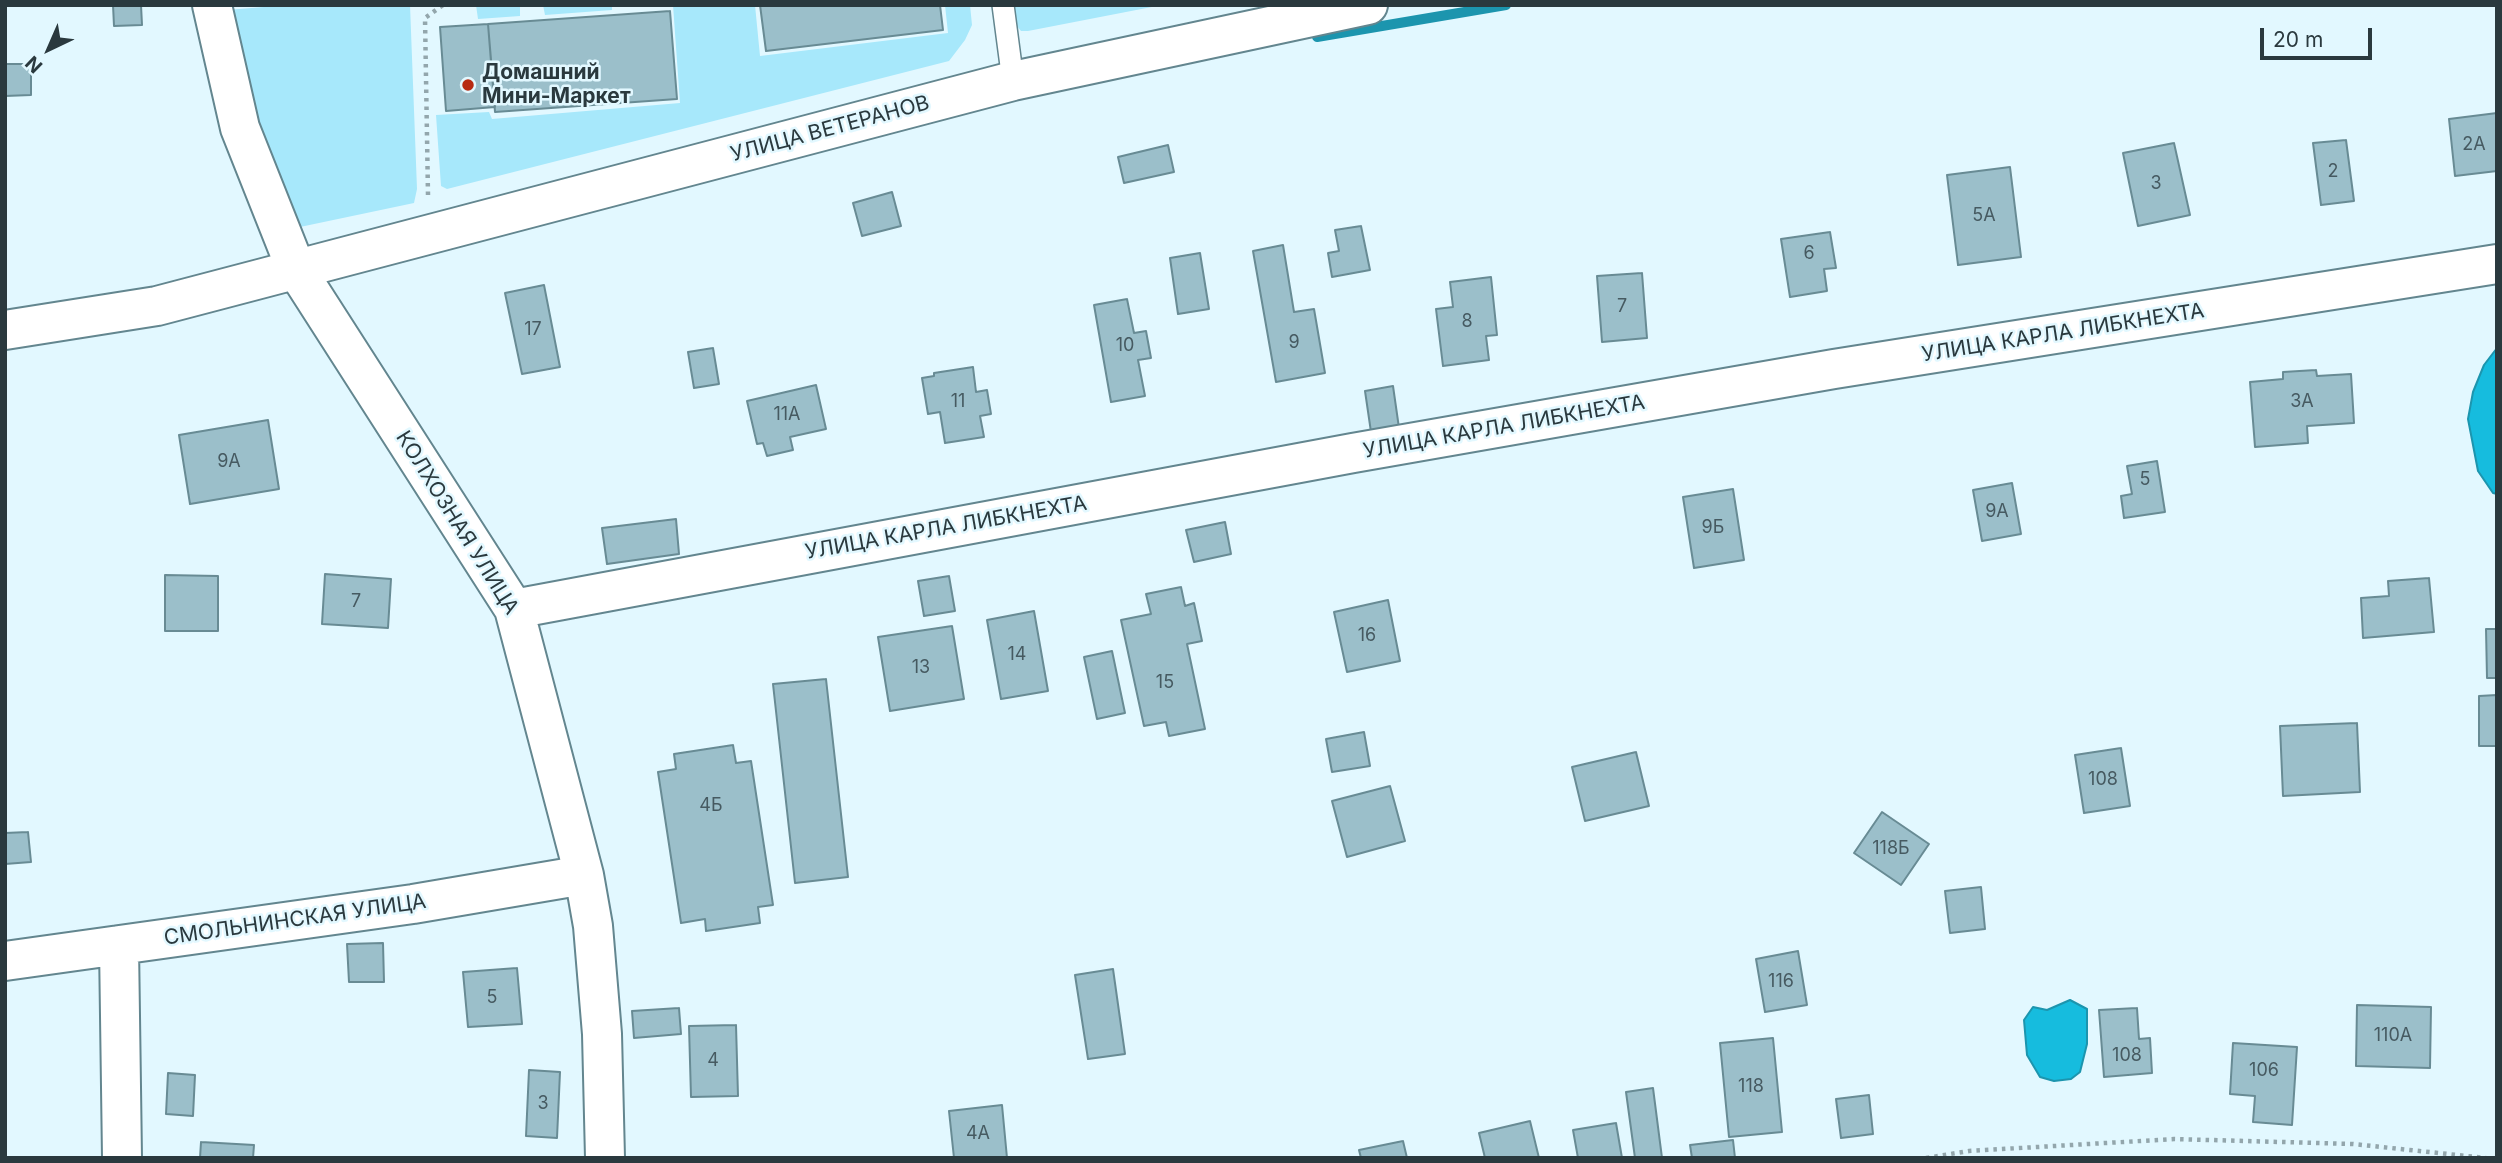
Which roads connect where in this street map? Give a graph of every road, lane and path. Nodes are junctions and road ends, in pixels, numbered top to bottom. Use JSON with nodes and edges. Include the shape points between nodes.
{"nodes":[{"id":1,"x":212,"y":5,"type":"edge"},
{"id":2,"x":443,"y":5,"type":"edge"},
{"id":3,"x":1003,"y":5,"type":"edge"},
{"id":4,"x":1368,"y":5,"type":"edge"},
{"id":5,"x":1013,"y":80,"type":"junction"},
{"id":6,"x":428,"y":206,"type":"dead end"},
{"id":7,"x":2497,"y":264,"type":"edge"},
{"id":8,"x":296,"y":269,"type":"junction"},
{"id":9,"x":5,"y":330,"type":"edge"},
{"id":10,"x":514,"y":609,"type":"junction"},
{"id":11,"x":584,"y":875,"type":"junction"},
{"id":12,"x":119,"y":945,"type":"junction"},
{"id":13,"x":5,"y":961,"type":"edge"},
{"id":14,"x":122,"y":1158,"type":"edge"},
{"id":15,"x":605,"y":1158,"type":"edge"},
{"id":16,"x":1926,"y":1158,"type":"edge"},
{"id":17,"x":2486,"y":1158,"type":"edge"}],
"edges":[{"from":1,"to":8,"type":"street","name":"КОЛХОЗНАЯ УЛИЦА","via":[[240,128]]},
{"from":2,"to":6,"type":"path","via":[[425,18]]},
{"from":3,"to":5,"type":"lane"},
{"from":4,"to":5,"type":"street","name":"УЛИЦА ВЕТЕРАНОВ"},
{"from":5,"to":8,"type":"street","name":"УЛИЦА ВЕТЕРАНОВ"},
{"from":7,"to":10,"type":"street","name":"УЛИЦА КАРЛА ЛИБКНЕХТА","via":[[1326,458]]},
{"from":8,"to":9,"type":"street","name":"УЛИЦА ВЕТЕРАНОВ","via":[[158,306]]},
{"from":8,"to":10,"type":"street","name":"КОЛХОЗНАЯ УЛИЦА"},
{"from":10,"to":11,"type":"street","name":"КОЛХОЗНАЯ УЛИЦА"},
{"from":11,"to":12,"type":"street","name":"СМОЛЬНИНСКАЯ УЛИЦА"},
{"from":11,"to":15,"type":"street","name":"КОЛХОЗНАЯ УЛИЦА","via":[[602,1034]]},
{"from":12,"to":13,"type":"street","name":"СМОЛЬНИНСКАЯ УЛИЦА"},
{"from":12,"to":14,"type":"street"},
{"from":16,"to":17,"type":"path","via":[[2174,1139],[2353,1144]]}]}
